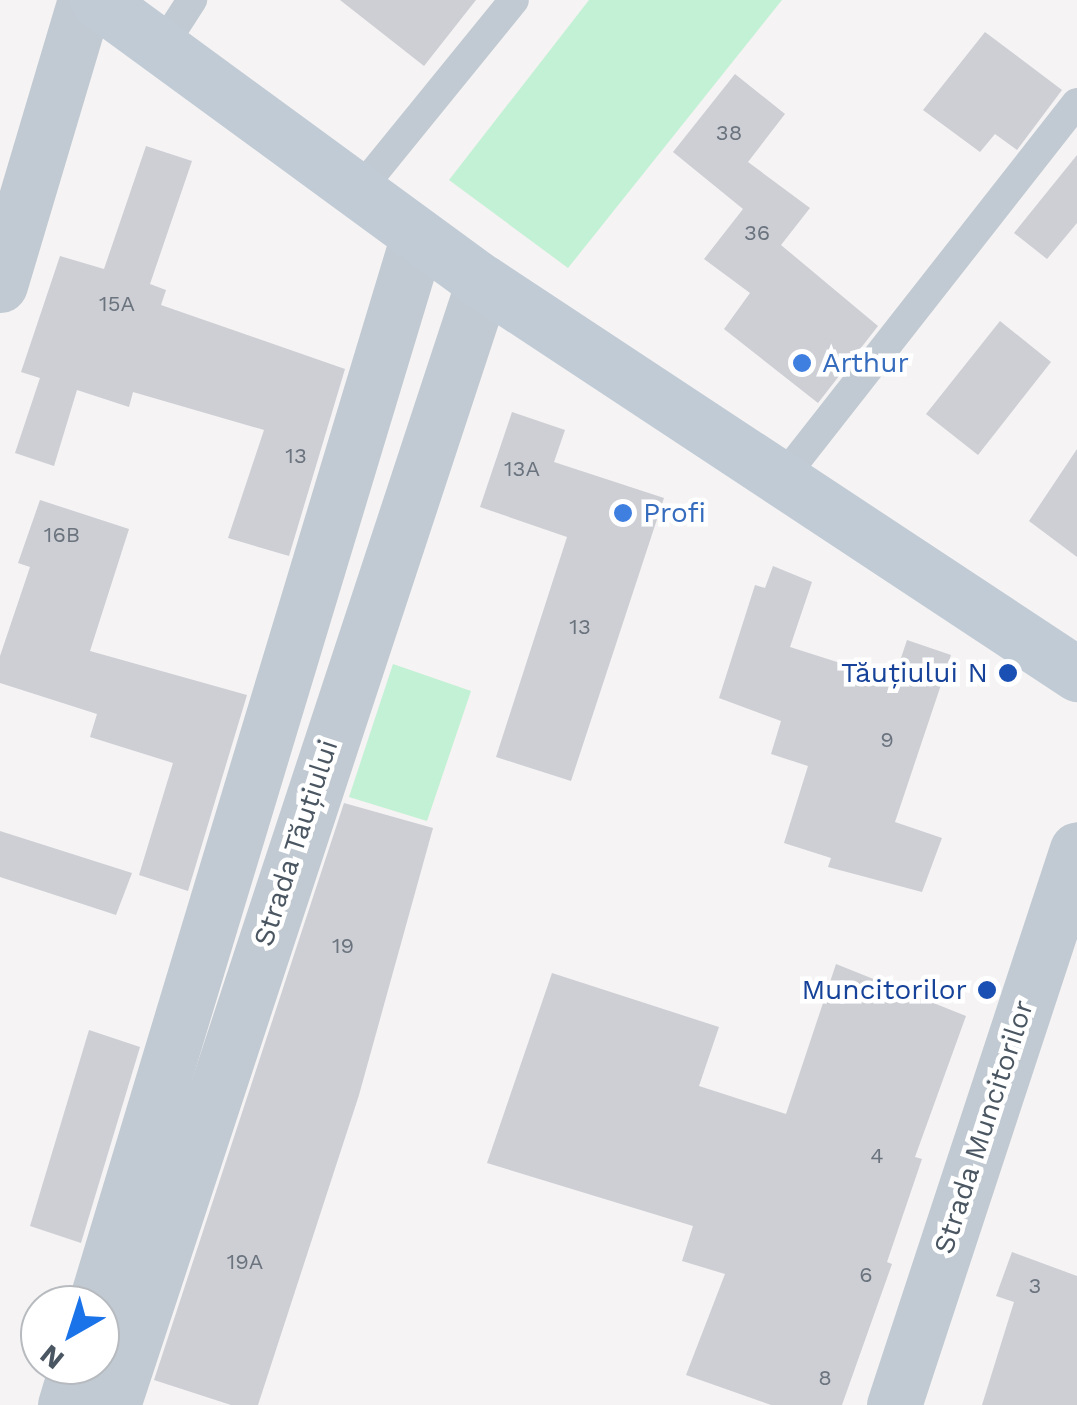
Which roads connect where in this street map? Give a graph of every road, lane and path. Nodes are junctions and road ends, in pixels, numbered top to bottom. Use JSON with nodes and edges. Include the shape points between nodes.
{"nodes":[{"id":1,"x":85,"y":0,"type":"edge"},
{"id":2,"x":97,"y":0,"type":"edge"},
{"id":3,"x":514,"y":0,"type":"edge"},
{"id":4,"x":178,"y":22,"type":"edge"},
{"id":5,"x":1077,"y":103,"type":"edge"},
{"id":6,"x":358,"y":192,"type":"junction"},
{"id":7,"x":418,"y":236,"type":"junction"},
{"id":8,"x":482,"y":282,"type":"junction"},
{"id":9,"x":0,"y":285,"type":"edge"},
{"id":10,"x":782,"y":480,"type":"junction"},
{"id":11,"x":1077,"y":674,"type":"edge"},
{"id":12,"x":1077,"y":849,"type":"edge"},
{"id":13,"x":101,"y":1285,"type":"edge"},
{"id":14,"x":113,"y":1405,"type":"edge"},
{"id":15,"x":894,"y":1405,"type":"edge"}],
"edges":[{"from":1,"to":9,"type":"street"},
{"from":2,"to":4,"type":"main road"},
{"from":3,"to":6,"type":"lane"},
{"from":4,"to":6,"type":"main road"},
{"from":5,"to":10,"type":"lane"},
{"from":6,"to":7,"type":"main road"},
{"from":7,"to":8,"type":"main road"},
{"from":7,"to":13,"type":"street"},
{"from":8,"to":10,"type":"main road"},
{"from":8,"to":14,"type":"street","name":"Strada Tăuțiului"},
{"from":10,"to":11,"type":"main road"},
{"from":12,"to":15,"type":"street","name":"Strada Muncitorilor"}]}
